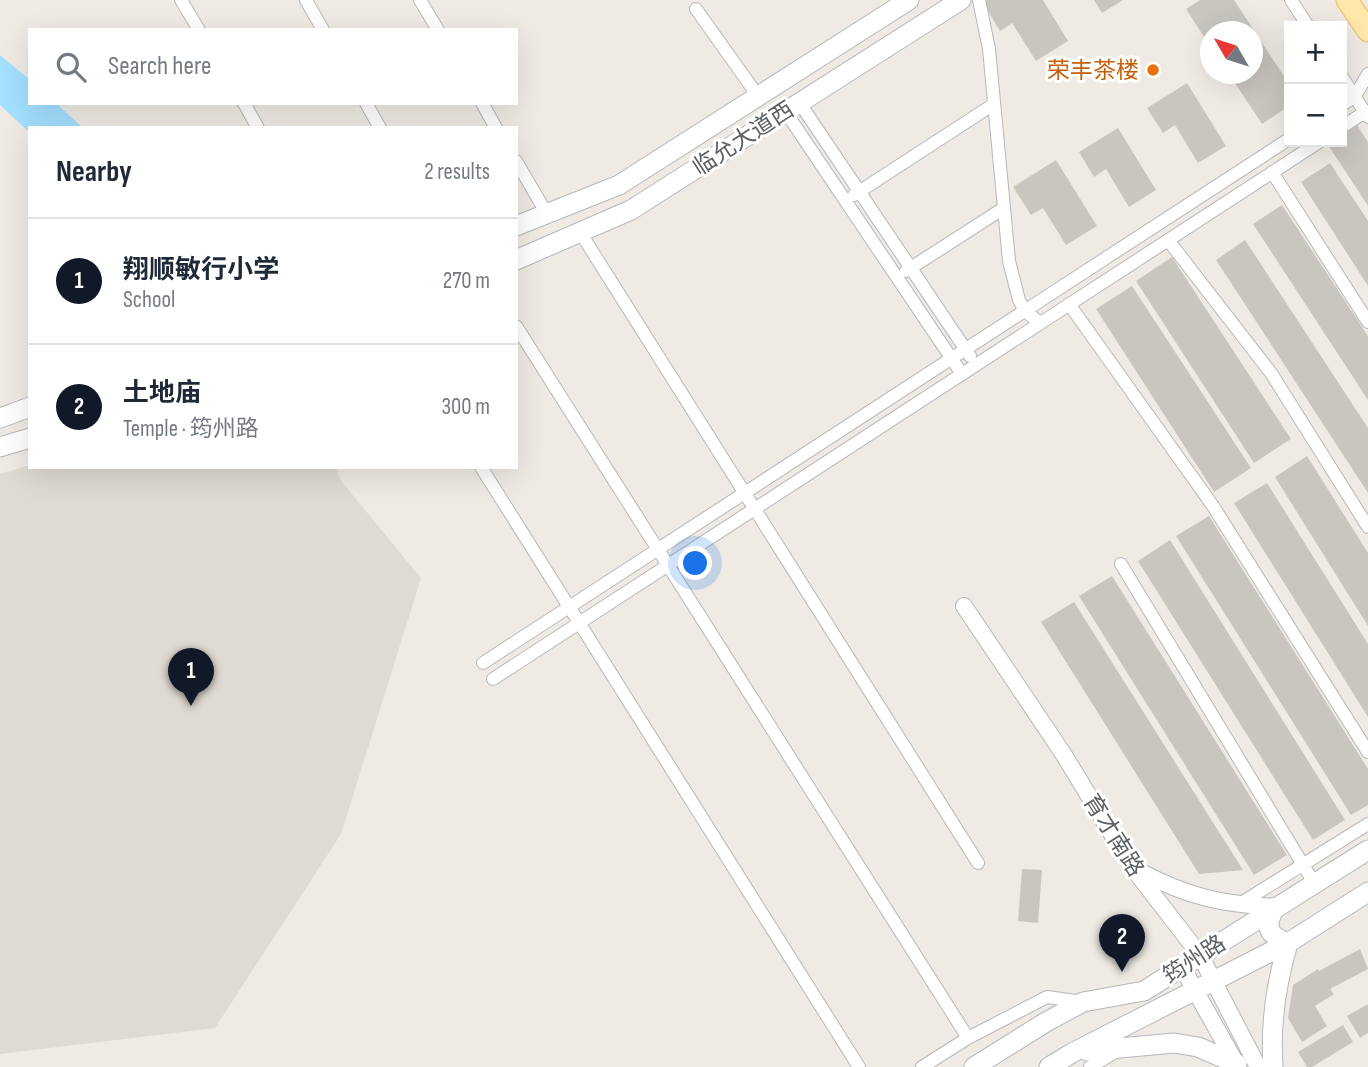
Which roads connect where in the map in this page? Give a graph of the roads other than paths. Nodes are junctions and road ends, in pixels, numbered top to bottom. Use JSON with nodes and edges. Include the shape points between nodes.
{"nodes":[{"id":1,"x":181,"y":0,"type":"edge"},
{"id":2,"x":306,"y":0,"type":"edge"},
{"id":3,"x":420,"y":0,"type":"edge"},
{"id":4,"x":909,"y":0,"type":"edge"},
{"id":5,"x":961,"y":0,"type":"edge"},
{"id":6,"x":979,"y":0,"type":"edge"},
{"id":7,"x":1291,"y":0,"type":"edge"},
{"id":8,"x":1347,"y":0,"type":"edge"},
{"id":9,"x":696,"y":9,"type":"dead end"},
{"id":10,"x":1305,"y":21,"type":"edge"},
{"id":11,"x":198,"y":28,"type":"edge"},
{"id":12,"x":322,"y":28,"type":"edge"},
{"id":13,"x":437,"y":28,"type":"edge"},
{"id":14,"x":1368,"y":31,"type":"edge"},
{"id":15,"x":1368,"y":74,"type":"edge"},
{"id":16,"x":1347,"y":84,"type":"edge"},
{"id":17,"x":758,"y":96,"type":"junction"},
{"id":18,"x":1355,"y":96,"type":"junction"},
{"id":19,"x":1347,"y":102,"type":"edge"},
{"id":20,"x":994,"y":104,"type":"junction"},
{"id":21,"x":245,"y":105,"type":"edge"},
{"id":22,"x":367,"y":105,"type":"edge"},
{"id":23,"x":483,"y":105,"type":"edge"},
{"id":24,"x":792,"y":107,"type":"junction"},
{"id":25,"x":1367,"y":114,"type":"edge"},
{"id":26,"x":1347,"y":124,"type":"edge"},
{"id":27,"x":257,"y":126,"type":"edge"},
{"id":28,"x":379,"y":126,"type":"edge"},
{"id":29,"x":495,"y":126,"type":"edge"},
{"id":30,"x":1284,"y":142,"type":"edge"},
{"id":31,"x":1311,"y":147,"type":"edge"},
{"id":32,"x":518,"y":165,"type":"edge"},
{"id":33,"x":1272,"y":172,"type":"junction"},
{"id":34,"x":859,"y":192,"type":"junction"},
{"id":35,"x":845,"y":201,"type":"junction"},
{"id":36,"x":1004,"y":208,"type":"junction"},
{"id":37,"x":547,"y":214,"type":"junction"},
{"id":38,"x":518,"y":225,"type":"edge"},
{"id":39,"x":580,"y":232,"type":"junction"},
{"id":40,"x":1168,"y":240,"type":"junction"},
{"id":41,"x":518,"y":259,"type":"edge"},
{"id":42,"x":911,"y":268,"type":"junction"},
{"id":43,"x":897,"y":277,"type":"junction"},
{"id":44,"x":1069,"y":304,"type":"junction"},
{"id":45,"x":1025,"y":311,"type":"junction"},
{"id":46,"x":1368,"y":322,"type":"edge"},
{"id":47,"x":1040,"y":323,"type":"junction"},
{"id":48,"x":518,"y":329,"type":"edge"},
{"id":49,"x":966,"y":349,"type":"junction"},
{"id":50,"x":951,"y":359,"type":"junction"},
{"id":51,"x":976,"y":365,"type":"junction"},
{"id":52,"x":961,"y":374,"type":"junction"},
{"id":53,"x":28,"y":408,"type":"edge"},
{"id":54,"x":0,"y":418,"type":"edge"},
{"id":55,"x":28,"y":439,"type":"edge"},
{"id":56,"x":0,"y":447,"type":"edge"},
{"id":57,"x":482,"y":469,"type":"edge"},
{"id":58,"x":745,"y":493,"type":"junction"},
{"id":59,"x":755,"y":509,"type":"junction"},
{"id":60,"x":1368,"y":527,"type":"edge"},
{"id":61,"x":658,"y":549,"type":"junction"},
{"id":62,"x":1121,"y":564,"type":"dead end"},
{"id":63,"x":668,"y":565,"type":"junction"},
{"id":64,"x":964,"y":606,"type":"dead end"},
{"id":65,"x":569,"y":607,"type":"junction"},
{"id":66,"x":579,"y":623,"type":"junction"},
{"id":67,"x":483,"y":663,"type":"dead end"},
{"id":68,"x":492,"y":679,"type":"dead end"},
{"id":69,"x":1368,"y":752,"type":"edge"},
{"id":70,"x":1368,"y":824,"type":"edge"},
{"id":71,"x":1368,"y":850,"type":"edge"},
{"id":72,"x":978,"y":863,"type":"dead end"},
{"id":73,"x":1303,"y":864,"type":"junction"},
{"id":74,"x":1132,"y":867,"type":"junction"},
{"id":75,"x":1314,"y":883,"type":"junction"},
{"id":76,"x":1368,"y":892,"type":"edge"},
{"id":77,"x":1238,"y":905,"type":"junction"},
{"id":78,"x":1275,"y":907,"type":"junction"},
{"id":79,"x":1288,"y":943,"type":"junction"},
{"id":80,"x":1200,"y":955,"type":"junction"},
{"id":81,"x":1182,"y":967,"type":"junction"},
{"id":82,"x":1213,"y":981,"type":"junction"},
{"id":83,"x":1195,"y":990,"type":"junction"},
{"id":84,"x":1083,"y":1002,"type":"junction"},
{"id":85,"x":968,"y":1038,"type":"junction"},
{"id":86,"x":1125,"y":1046,"type":"junction"},
{"id":87,"x":1072,"y":1052,"type":"junction"},
{"id":88,"x":1238,"y":1065,"type":"edge"},
{"id":89,"x":859,"y":1067,"type":"edge"},
{"id":90,"x":922,"y":1067,"type":"edge"},
{"id":91,"x":974,"y":1067,"type":"edge"},
{"id":92,"x":1049,"y":1067,"type":"edge"},
{"id":93,"x":1090,"y":1067,"type":"edge"},
{"id":94,"x":1258,"y":1067,"type":"edge"},
{"id":95,"x":1273,"y":1067,"type":"edge"}],
"edges":[{"from":1,"to":11,"type":"street"},
{"from":2,"to":12,"type":"street"},
{"from":3,"to":13,"type":"street"},
{"from":4,"to":17,"type":"main road","name":"临允大道西"},
{"from":5,"to":24,"type":"main road","name":"临允大道西"},
{"from":6,"to":20,"type":"street"},
{"from":7,"to":10,"type":"street"},
{"from":8,"to":14,"type":"main road"},
{"from":9,"to":17,"type":"street"},
{"from":15,"to":18,"type":"street"},
{"from":16,"to":18,"type":"street"},
{"from":17,"to":37,"type":"main road","name":"临允大道西","via":[[619,185]]},
{"from":18,"to":19,"type":"street"},
{"from":18,"to":25,"type":"street"},
{"from":20,"to":34,"type":"street"},
{"from":20,"to":36,"type":"street"},
{"from":21,"to":27,"type":"street"},
{"from":22,"to":28,"type":"street"},
{"from":23,"to":29,"type":"street"},
{"from":24,"to":34,"type":"street"},
{"from":24,"to":35,"type":"street"},
{"from":24,"to":39,"type":"main road","name":"临允大道西","via":[[631,209]]},
{"from":25,"to":26,"type":"street"},
{"from":30,"to":45,"type":"street"},
{"from":31,"to":33,"type":"street"},
{"from":32,"to":37,"type":"street"},
{"from":33,"to":40,"type":"street"},
{"from":33,"to":46,"type":"street"},
{"from":34,"to":35,"type":"street"},
{"from":34,"to":42,"type":"street"},
{"from":35,"to":43,"type":"street"},
{"from":36,"to":42,"type":"street"},
{"from":36,"to":45,"type":"street","via":[[1009,261]]},
{"from":37,"to":38,"type":"main road","name":"临允大道西"},
{"from":39,"to":41,"type":"main road","name":"临允大道西"},
{"from":39,"to":58,"type":"street"},
{"from":40,"to":44,"type":"street"},
{"from":40,"to":60,"type":"street","via":[[1271,373]]},
{"from":42,"to":43,"type":"street"},
{"from":42,"to":49,"type":"street"},
{"from":43,"to":50,"type":"street"},
{"from":44,"to":47,"type":"street"},
{"from":44,"to":69,"type":"street","via":[[1213,506]]},
{"from":45,"to":47,"type":"street"},
{"from":45,"to":49,"type":"street"},
{"from":47,"to":51,"type":"street"},
{"from":48,"to":61,"type":"street"},
{"from":49,"to":50,"type":"street"},
{"from":49,"to":51,"type":"street"},
{"from":50,"to":52,"type":"street"},
{"from":50,"to":58,"type":"street"},
{"from":51,"to":52,"type":"street"},
{"from":52,"to":59,"type":"street"},
{"from":53,"to":54,"type":"main road"},
{"from":55,"to":56,"type":"main road"},
{"from":57,"to":65,"type":"street"},
{"from":58,"to":59,"type":"street"},
{"from":58,"to":61,"type":"street"},
{"from":59,"to":63,"type":"street"},
{"from":59,"to":72,"type":"street"},
{"from":61,"to":63,"type":"street"},
{"from":61,"to":65,"type":"street"},
{"from":62,"to":73,"type":"street"},
{"from":63,"to":66,"type":"street"},
{"from":63,"to":85,"type":"street"},
{"from":64,"to":74,"type":"street","name":"育才南路"},
{"from":65,"to":66,"type":"street"},
{"from":65,"to":67,"type":"street"},
{"from":66,"to":68,"type":"street"},
{"from":66,"to":89,"type":"street"},
{"from":70,"to":73,"type":"street"},
{"from":71,"to":75,"type":"main road","name":"筠州路"},
{"from":73,"to":75,"type":"street"},
{"from":73,"to":77,"type":"street"},
{"from":74,"to":77,"type":"street","via":[[1176,890]]},
{"from":74,"to":80,"type":"street","name":"育才南路"},
{"from":75,"to":78,"type":"main road","name":"筠州路"},
{"from":76,"to":79,"type":"main road","name":"筠州路"},
{"from":77,"to":78,"type":"street"},
{"from":78,"to":79,"type":"main road","via":[[1269,931]]},
{"from":78,"to":80,"type":"main road","name":"筠州路"},
{"from":79,"to":82,"type":"main road","name":"筠州路"},
{"from":79,"to":95,"type":"main road","via":[[1274,1002]]},
{"from":80,"to":81,"type":"main road","name":"筠州路"},
{"from":80,"to":82,"type":"street","name":"育才南路"},
{"from":81,"to":83,"type":"street"},
{"from":81,"to":84,"type":"main road","name":"筠州路","via":[[1144,991]]},
{"from":82,"to":83,"type":"main road","name":"筠州路"},
{"from":82,"to":94,"type":"street","name":"育才南路"},
{"from":83,"to":87,"type":"main road","name":"筠州路"},
{"from":83,"to":88,"type":"street"},
{"from":84,"to":85,"type":"street","via":[[1047,997]]},
{"from":84,"to":91,"type":"main road","name":"筠州路"},
{"from":85,"to":90,"type":"street"},
{"from":86,"to":87,"type":"main road"},
{"from":86,"to":88,"type":"main road","via":[[1174,1043],[1198,1047]]},
{"from":86,"to":93,"type":"street"},
{"from":87,"to":92,"type":"main road","name":"筠州路"}]}
